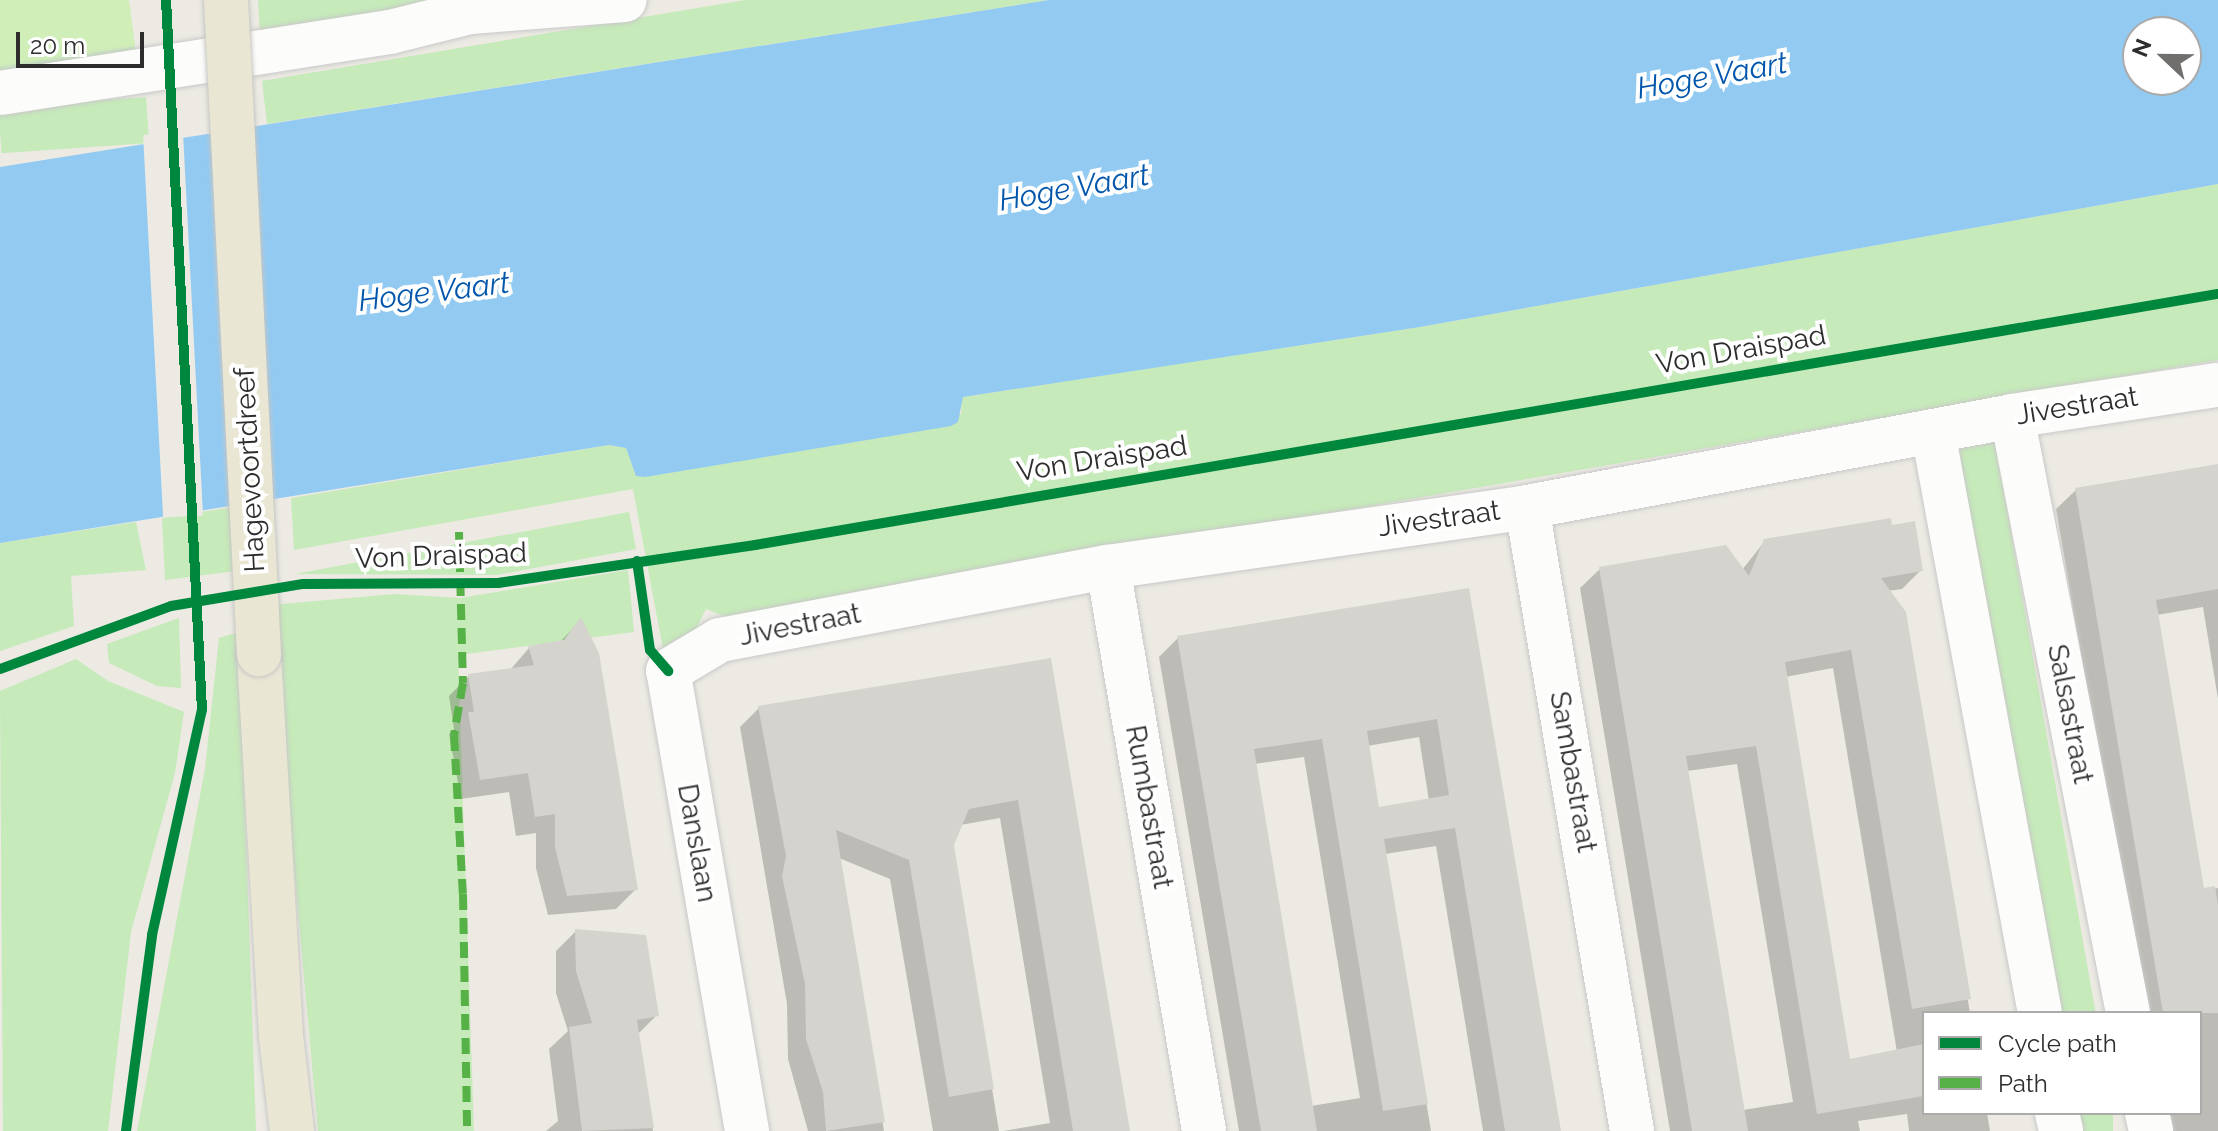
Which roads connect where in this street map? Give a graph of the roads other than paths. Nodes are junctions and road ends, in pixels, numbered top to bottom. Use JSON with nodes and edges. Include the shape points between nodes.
{"nodes":[{"id":1,"x":226,"y":0,"type":"edge"},
{"id":2,"x":625,"y":0,"type":"edge"},
{"id":3,"x":0,"y":93,"type":"edge"},
{"id":4,"x":2218,"y":385,"type":"edge"},
{"id":5,"x":2012,"y":416,"type":"junction"},
{"id":6,"x":1933,"y":432,"type":"junction"},
{"id":7,"x":1527,"y":507,"type":"junction"},
{"id":8,"x":1108,"y":567,"type":"junction"},
{"id":9,"x":668,"y":671,"type":"joint"},
{"id":10,"x":2040,"y":1011,"type":"edge"},
{"id":11,"x":2128,"y":1011,"type":"edge"},
{"id":12,"x":281,"y":1036,"type":"junction"},
{"id":13,"x":278,"y":1131,"type":"edge"},
{"id":14,"x":292,"y":1131,"type":"edge"},
{"id":15,"x":747,"y":1131,"type":"edge"},
{"id":16,"x":1204,"y":1131,"type":"edge"},
{"id":17,"x":1632,"y":1131,"type":"edge"}],
"edges":[{"from":1,"to":12,"type":"main road","name":"Hagevoortdreef","bridge":true},
{"from":2,"to":3,"type":"street","via":[[470,12],[390,32]]},
{"from":4,"to":5,"type":"street","name":"Jivestraat"},
{"from":5,"to":6,"type":"street","name":"Jivestraat"},
{"from":5,"to":11,"type":"street","name":"Salsastraat"},
{"from":6,"to":7,"type":"street","name":"Jivestraat"},
{"from":6,"to":10,"type":"street"},
{"from":7,"to":8,"type":"street","name":"Jivestraat"},
{"from":7,"to":17,"type":"street","name":"Sambastraat"},
{"from":8,"to":9,"type":"street","name":"Jivestraat","via":[[720,640]]},
{"from":8,"to":16,"type":"street","name":"Rumbastraat"},
{"from":9,"to":15,"type":"street","name":"Danslaan"},
{"from":12,"to":13,"type":"main road","name":"Hagevoortdreef"},
{"from":12,"to":14,"type":"main road","name":"Hagevoortdreef"}]}
